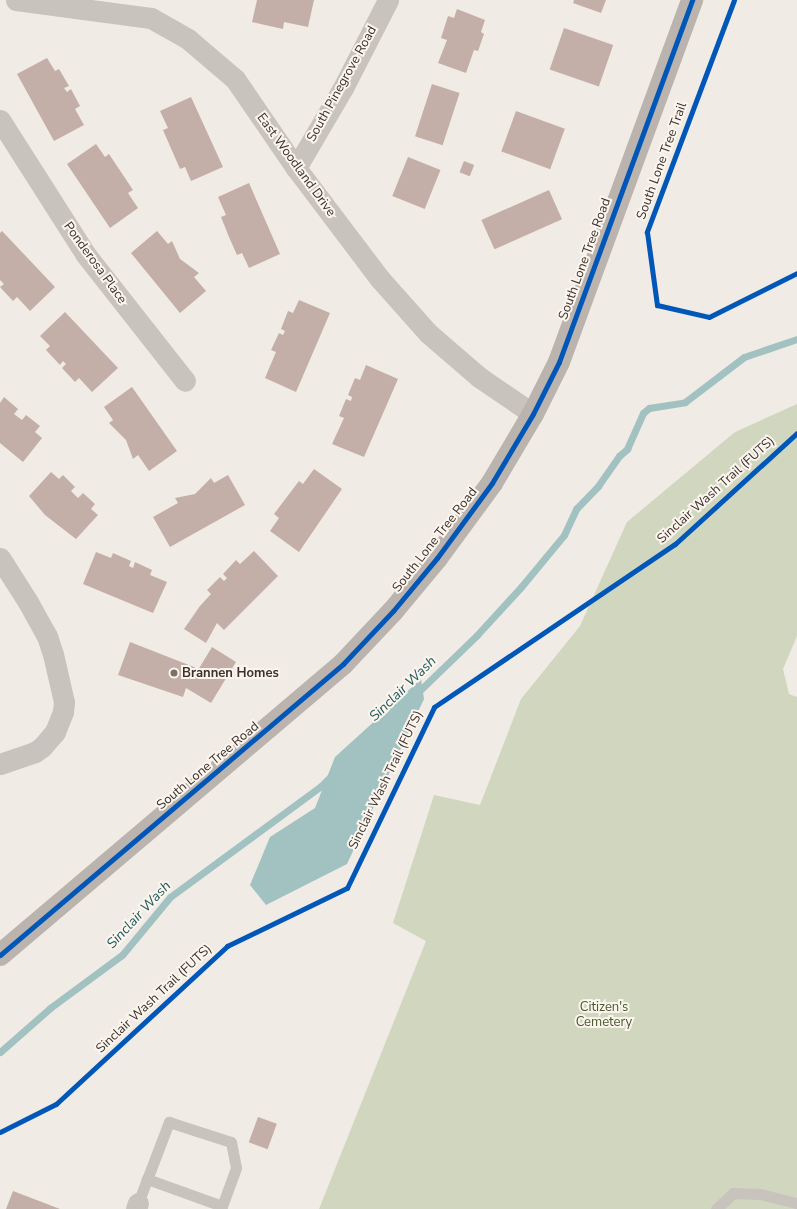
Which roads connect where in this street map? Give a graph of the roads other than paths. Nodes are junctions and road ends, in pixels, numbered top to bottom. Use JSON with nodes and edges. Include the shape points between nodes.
{"nodes":[{"id":1,"x":16,"y":0,"type":"edge"},
{"id":2,"x":388,"y":0,"type":"edge"},
{"id":3,"x":692,"y":0,"type":"edge"},
{"id":4,"x":0,"y":120,"type":"edge"},
{"id":5,"x":296,"y":168,"type":"junction"},
{"id":6,"x":185,"y":380,"type":"dead end"},
{"id":7,"x":533,"y":414,"type":"junction"},
{"id":8,"x":0,"y":558,"type":"edge"},
{"id":9,"x":0,"y":764,"type":"edge"},
{"id":10,"x":0,"y":955,"type":"edge"},
{"id":11,"x":147,"y":1179,"type":"junction"},
{"id":12,"x":797,"y":1203,"type":"edge"},
{"id":13,"x":137,"y":1206,"type":"edge"},
{"id":14,"x":716,"y":1209,"type":"edge"}],
"edges":[{"from":1,"to":5,"type":"street","name":"East Woodland Drive","via":[[151,18],[188,39],[235,79]]},
{"from":2,"to":5,"type":"street","name":"South Pinegrove Road","via":[[343,88]]},
{"from":3,"to":7,"type":"main road","name":"South Lone Tree Road","via":[[559,362]]},
{"from":4,"to":6,"type":"street","name":"Ponderosa Place","via":[[86,255]]},
{"from":5,"to":7,"type":"street","name":"East Woodland Drive","via":[[380,279],[428,333],[479,377]]},
{"from":7,"to":10,"type":"main road","name":"South Lone Tree Road","via":[[492,483],[437,558],[393,611],[343,664]]},
{"from":8,"to":9,"type":"street","via":[[46,636],[53,654],[64,702],[56,732],[42,748]]},
{"from":11,"to":11,"type":"lane","via":[[222,1206],[236,1168],[231,1142],[169,1122]]},
{"from":11,"to":13,"type":"lane"},
{"from":12,"to":14,"type":"lane","via":[[760,1194],[733,1193]]}]}
